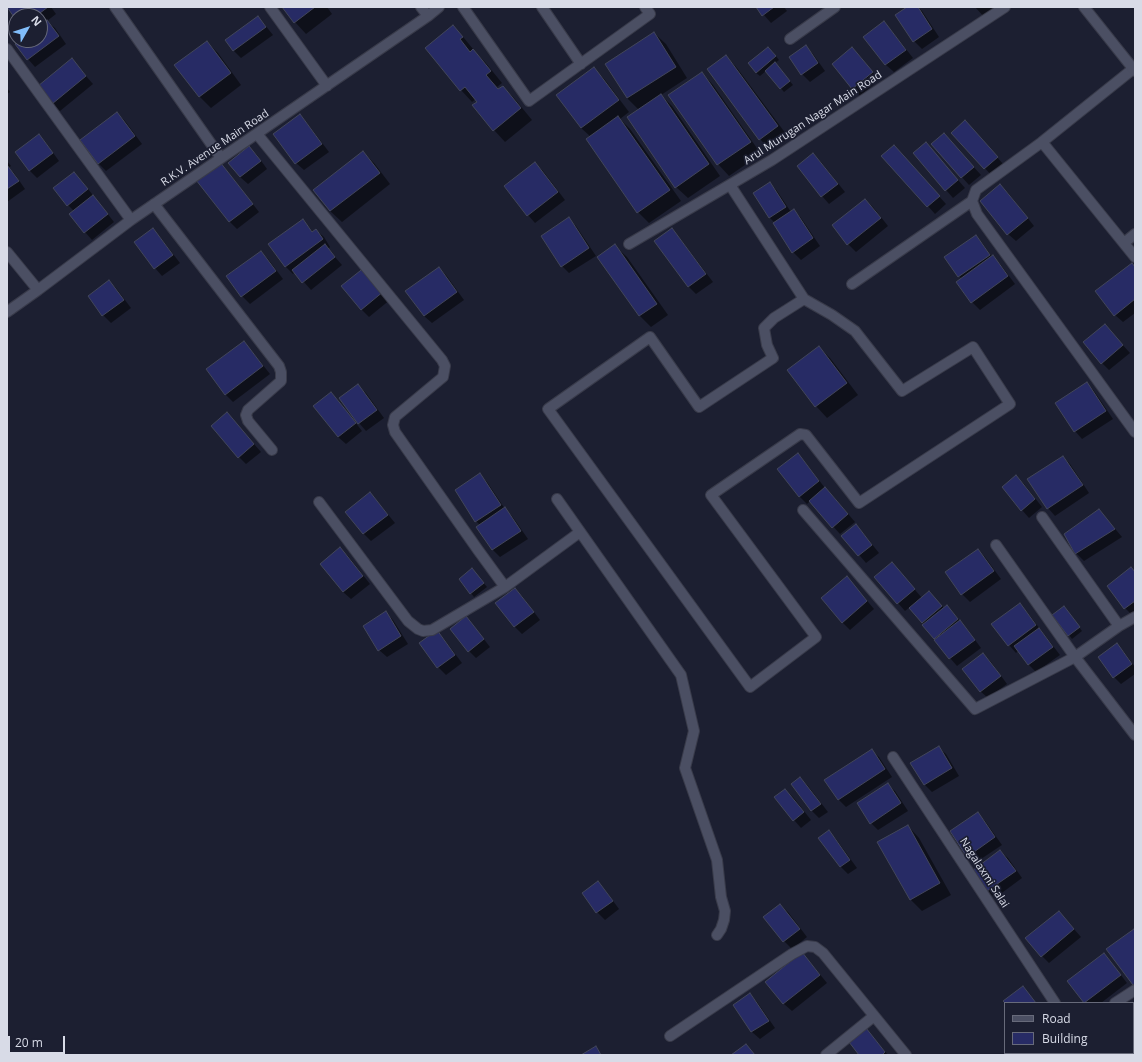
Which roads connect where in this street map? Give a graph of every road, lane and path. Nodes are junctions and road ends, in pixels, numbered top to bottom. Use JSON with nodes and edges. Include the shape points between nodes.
{"nodes":[{"id":1,"x":115,"y":7,"type":"edge"},
{"id":2,"x":270,"y":7,"type":"edge"},
{"id":3,"x":421,"y":7,"type":"edge"},
{"id":4,"x":439,"y":7,"type":"edge"},
{"id":5,"x":463,"y":7,"type":"edge"},
{"id":6,"x":542,"y":7,"type":"edge"},
{"id":7,"x":645,"y":7,"type":"edge"},
{"id":8,"x":835,"y":7,"type":"edge"},
{"id":9,"x":1005,"y":7,"type":"edge"},
{"id":10,"x":1084,"y":7,"type":"edge"},
{"id":11,"x":428,"y":16,"type":"junction"},
{"id":12,"x":790,"y":39,"type":"dead end"},
{"id":13,"x":7,"y":49,"type":"edge"},
{"id":14,"x":581,"y":64,"type":"junction"},
{"id":15,"x":1134,"y":70,"type":"edge"},
{"id":16,"x":327,"y":86,"type":"junction"},
{"id":17,"x":257,"y":134,"type":"junction"},
{"id":18,"x":1042,"y":142,"type":"junction"},
{"id":19,"x":221,"y":158,"type":"junction"},
{"id":20,"x":730,"y":185,"type":"junction"},
{"id":21,"x":972,"y":201,"type":"junction"},
{"id":22,"x":154,"y":204,"type":"junction"},
{"id":23,"x":131,"y":220,"type":"junction"},
{"id":24,"x":1135,"y":234,"type":"edge"},
{"id":25,"x":1124,"y":243,"type":"junction"},
{"id":26,"x":629,"y":244,"type":"dead end"},
{"id":27,"x":7,"y":252,"type":"edge"},
{"id":28,"x":1135,"y":257,"type":"edge"},
{"id":29,"x":852,"y":284,"type":"dead end"},
{"id":30,"x":38,"y":290,"type":"junction"},
{"id":31,"x":804,"y":298,"type":"junction"},
{"id":32,"x":7,"y":312,"type":"edge"},
{"id":33,"x":1135,"y":432,"type":"edge"},
{"id":34,"x":272,"y":450,"type":"dead end"},
{"id":35,"x":557,"y":499,"type":"dead end"},
{"id":36,"x":319,"y":502,"type":"dead end"},
{"id":37,"x":803,"y":510,"type":"dead end"},
{"id":38,"x":1042,"y":517,"type":"dead end"},
{"id":39,"x":580,"y":532,"type":"junction"},
{"id":40,"x":996,"y":544,"type":"dead end"},
{"id":41,"x":505,"y":587,"type":"junction"},
{"id":42,"x":1135,"y":617,"type":"edge"},
{"id":43,"x":1119,"y":626,"type":"junction"},
{"id":44,"x":1075,"y":657,"type":"junction"},
{"id":45,"x":1135,"y":735,"type":"edge"},
{"id":46,"x":893,"y":757,"type":"dead end"},
{"id":47,"x":717,"y":935,"type":"dead end"},
{"id":48,"x":1135,"y":990,"type":"edge"},
{"id":49,"x":1054,"y":1002,"type":"edge"},
{"id":50,"x":1117,"y":1002,"type":"edge"},
{"id":51,"x":874,"y":1016,"type":"junction"},
{"id":52,"x":670,"y":1036,"type":"dead end"},
{"id":53,"x":826,"y":1055,"type":"edge"},
{"id":54,"x":906,"y":1055,"type":"edge"}],
"edges":[{"from":1,"to":19,"type":"street"},
{"from":2,"to":16,"type":"street"},
{"from":3,"to":11,"type":"street"},
{"from":4,"to":11,"type":"street","name":"R.K.V. Avenue Main Road"},
{"from":5,"to":14,"type":"street","via":[[529,101]]},
{"from":6,"to":14,"type":"street"},
{"from":7,"to":14,"type":"street","via":[[650,14]]},
{"from":8,"to":12,"type":"street"},
{"from":9,"to":20,"type":"street","name":"Arul Murugan Nagar Main Road"},
{"from":10,"to":15,"type":"street"},
{"from":11,"to":16,"type":"street","name":"R.K.V. Avenue Main Road"},
{"from":13,"to":23,"type":"street"},
{"from":15,"to":18,"type":"street"},
{"from":16,"to":17,"type":"street","name":"R.K.V. Avenue Main Road"},
{"from":17,"to":19,"type":"street","name":"R.K.V. Avenue Main Road"},
{"from":17,"to":41,"type":"street","via":[[442,360],[445,366],[443,377],[395,417],[393,425]]},
{"from":18,"to":21,"type":"street","via":[[976,190]]},
{"from":18,"to":25,"type":"street"},
{"from":19,"to":22,"type":"street","name":"R.K.V. Avenue Main Road"},
{"from":20,"to":26,"type":"street","name":"Arul Murugan Nagar Main Road"},
{"from":20,"to":31,"type":"street"},
{"from":21,"to":29,"type":"street"},
{"from":21,"to":33,"type":"street","via":[[977,214]]},
{"from":22,"to":23,"type":"street","name":"R.K.V. Avenue Main Road"},
{"from":22,"to":34,"type":"street","via":[[279,366],[281,381],[248,410],[246,415]]},
{"from":23,"to":30,"type":"street","name":"R.K.V. Avenue Main Road"},
{"from":24,"to":25,"type":"street"},
{"from":25,"to":28,"type":"street"},
{"from":27,"to":30,"type":"street"},
{"from":30,"to":32,"type":"street","name":"R.K.V. Avenue Main Road"},
{"from":31,"to":31,"type":"street","via":[[855,331],[902,391],[973,347],[1010,404],[859,503],[806,435],[800,434],[711,495],[816,637],[750,687],[548,409],[650,337],[699,407],[773,358],[767,345],[764,328]]},
{"from":35,"to":39,"type":"street"},
{"from":36,"to":41,"type":"street","via":[[408,621],[423,632],[432,630]]},
{"from":37,"to":44,"type":"street","via":[[975,709]]},
{"from":38,"to":43,"type":"street"},
{"from":39,"to":41,"type":"street"},
{"from":39,"to":47,"type":"street","via":[[681,675],[694,731],[685,768],[717,860],[725,911],[723,924]]},
{"from":40,"to":44,"type":"street"},
{"from":42,"to":43,"type":"street"},
{"from":43,"to":44,"type":"street"},
{"from":44,"to":45,"type":"street"},
{"from":46,"to":49,"type":"street","name":"Nagalaxmi Salai"},
{"from":48,"to":50,"type":"street"},
{"from":51,"to":52,"type":"street","via":[[824,953],[815,947],[807,946]]},
{"from":51,"to":53,"type":"street"},
{"from":51,"to":54,"type":"street"}]}
